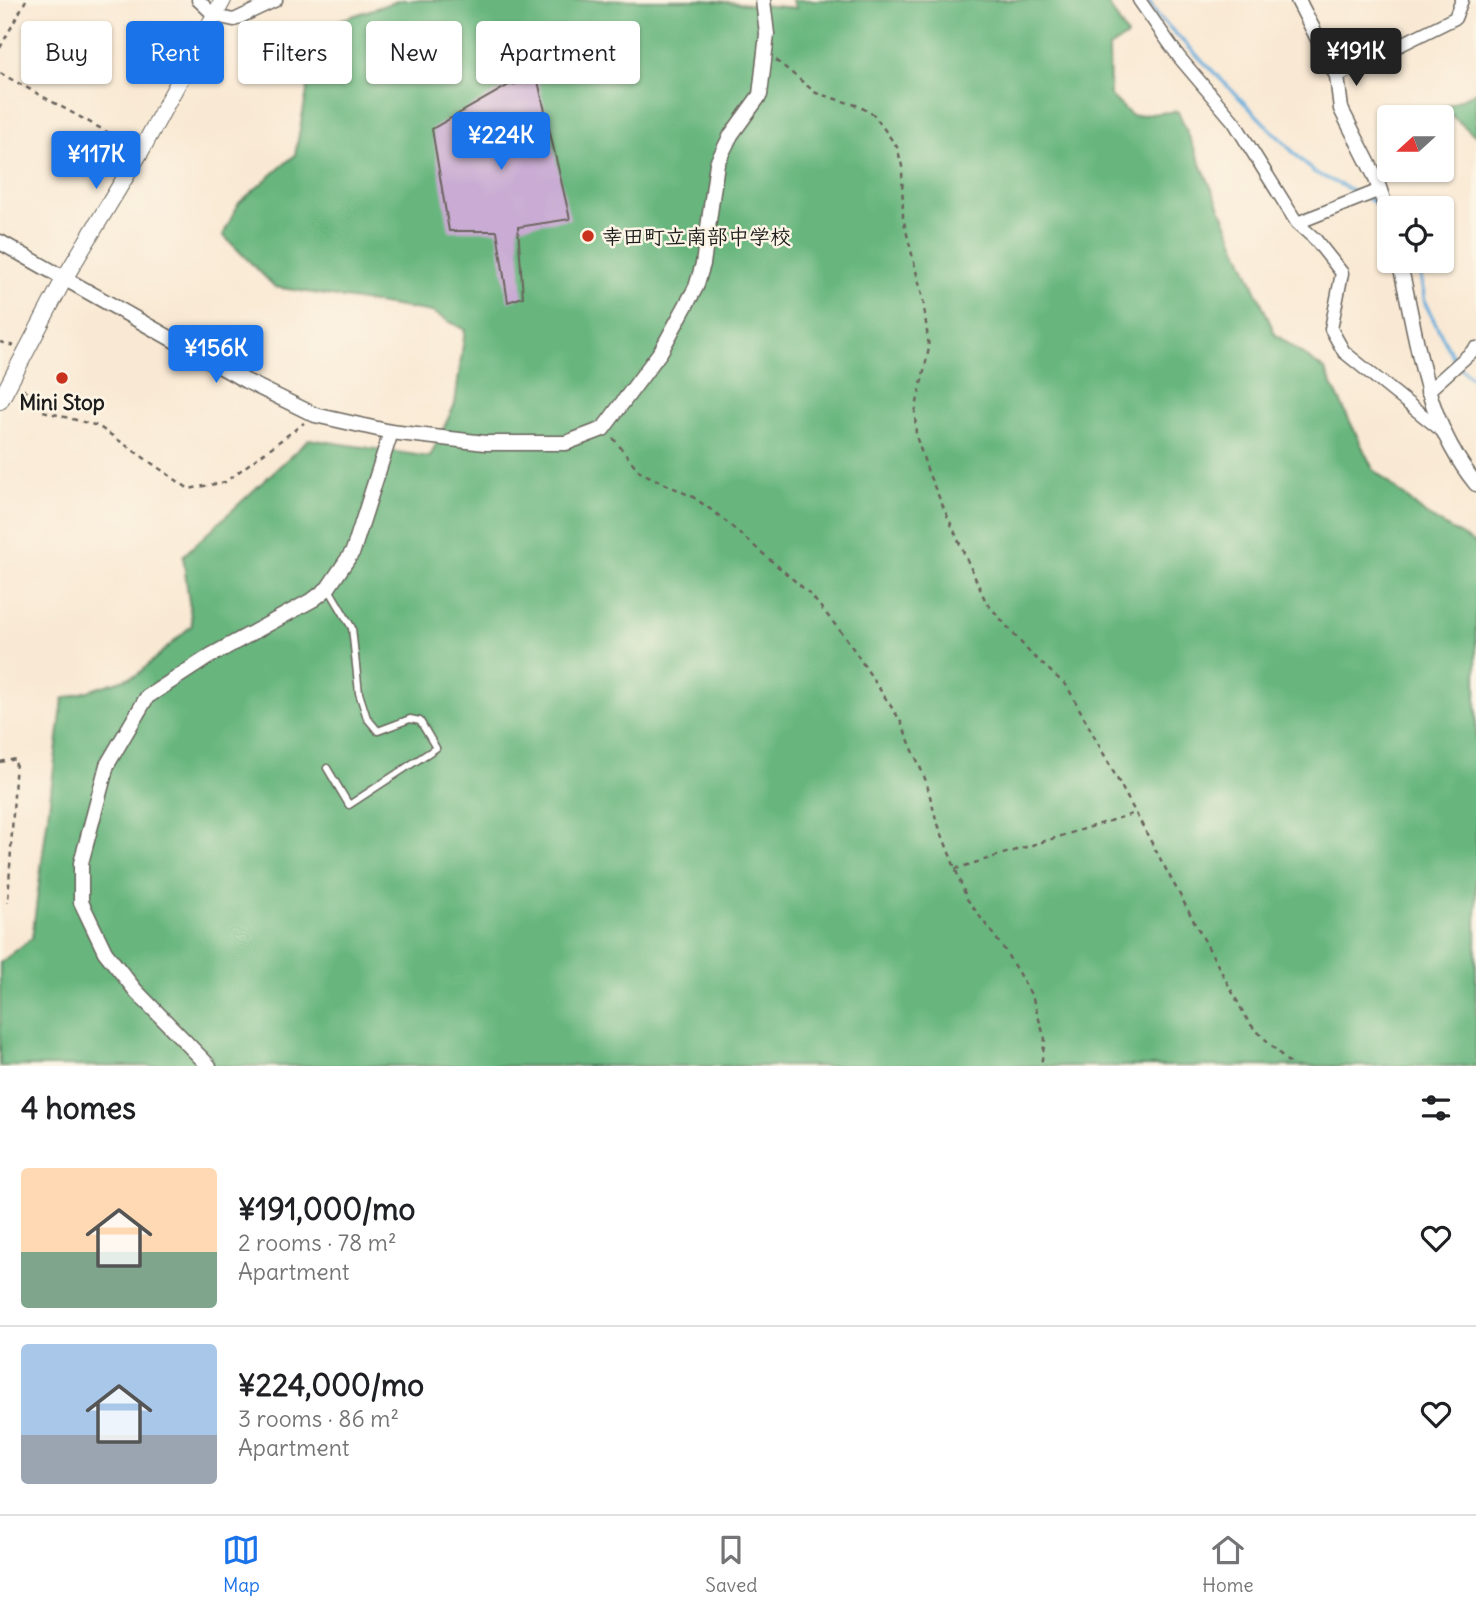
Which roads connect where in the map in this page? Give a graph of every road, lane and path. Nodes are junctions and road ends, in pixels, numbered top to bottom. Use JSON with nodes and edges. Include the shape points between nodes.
{"nodes":[{"id":1,"x":26,"y":0,"type":"edge"},
{"id":2,"x":198,"y":0,"type":"edge"},
{"id":3,"x":223,"y":0,"type":"edge"},
{"id":4,"x":276,"y":0,"type":"edge"},
{"id":5,"x":763,"y":0,"type":"edge"},
{"id":6,"x":1139,"y":0,"type":"edge"},
{"id":7,"x":1298,"y":0,"type":"edge"},
{"id":8,"x":1462,"y":0,"type":"edge"},
{"id":9,"x":215,"y":16,"type":"junction"},
{"id":10,"x":0,"y":48,"type":"edge"},
{"id":11,"x":765,"y":51,"type":"junction"},
{"id":12,"x":0,"y":74,"type":"edge"},
{"id":13,"x":1337,"y":76,"type":"junction"},
{"id":14,"x":141,"y":151,"type":"junction"},
{"id":15,"x":1380,"y":190,"type":"junction"},
{"id":16,"x":1382,"y":196,"type":"edge"},
{"id":17,"x":1297,"y":223,"type":"junction"},
{"id":18,"x":0,"y":242,"type":"edge"},
{"id":19,"x":1402,"y":273,"type":"edge"},
{"id":20,"x":64,"y":279,"type":"junction"},
{"id":21,"x":1471,"y":352,"type":"edge"},
{"id":22,"x":13,"y":378,"type":"junction"},
{"id":23,"x":1427,"y":392,"type":"junction"},
{"id":24,"x":0,"y":401,"type":"edge"},
{"id":25,"x":315,"y":415,"type":"junction"},
{"id":26,"x":603,"y":429,"type":"junction"},
{"id":27,"x":1441,"y":430,"type":"junction"},
{"id":28,"x":391,"y":432,"type":"junction"},
{"id":29,"x":1476,"y":484,"type":"edge"},
{"id":30,"x":328,"y":588,"type":"junction"},
{"id":31,"x":0,"y":762,"type":"edge"},
{"id":32,"x":327,"y":768,"type":"dead end"},
{"id":33,"x":1133,"y":813,"type":"junction"},
{"id":34,"x":955,"y":869,"type":"junction"},
{"id":35,"x":8,"y":903,"type":"dead end"},
{"id":36,"x":209,"y":1066,"type":"edge"},
{"id":37,"x":1041,"y":1066,"type":"edge"},
{"id":38,"x":1292,"y":1066,"type":"edge"}],
"edges":[{"from":1,"to":10,"type":"path"},
{"from":2,"to":9,"type":"street"},
{"from":3,"to":9,"type":"main road"},
{"from":4,"to":9,"type":"street","via":[[234,20]]},
{"from":5,"to":11,"type":"street"},
{"from":6,"to":17,"type":"street","via":[[1234,122]]},
{"from":7,"to":13,"type":"street"},
{"from":8,"to":13,"type":"street","via":[[1455,18]]},
{"from":9,"to":14,"type":"main road"},
{"from":11,"to":26,"type":"street","via":[[760,95],[717,163],[704,264],[696,287],[661,351]]},
{"from":11,"to":33,"type":"path","via":[[816,93],[874,115],[897,147],[903,219],[928,336],[928,364],[915,412],[916,436],[929,475],[986,602],[1030,653],[1067,686]]},
{"from":12,"to":14,"type":"path"},
{"from":13,"to":15,"type":"street","via":[[1341,109]]},
{"from":14,"to":20,"type":"main road"},
{"from":15,"to":16,"type":"street"},
{"from":15,"to":17,"type":"street"},
{"from":17,"to":27,"type":"street","via":[[1342,273],[1331,329],[1344,352]]},
{"from":18,"to":20,"type":"street"},
{"from":19,"to":23,"type":"street"},
{"from":20,"to":22,"type":"main road"},
{"from":20,"to":25,"type":"street","via":[[246,382]]},
{"from":21,"to":23,"type":"street"},
{"from":22,"to":24,"type":"main road"},
{"from":22,"to":25,"type":"path","via":[[43,411],[98,426],[189,489],[225,482]]},
{"from":23,"to":27,"type":"street"},
{"from":25,"to":28,"type":"street"},
{"from":26,"to":28,"type":"street","via":[[566,443],[511,444]]},
{"from":26,"to":34,"type":"path","via":[[640,472],[717,514],[829,614],[900,720]]},
{"from":27,"to":29,"type":"street"},
{"from":28,"to":30,"type":"street","via":[[353,551]]},
{"from":30,"to":32,"type":"lane","via":[[352,628],[359,693],[367,718],[378,732],[410,719],[420,721],[436,748],[349,805]]},
{"from":30,"to":36,"type":"street","via":[[148,697],[107,765],[94,808],[81,863],[81,902],[105,952]]},
{"from":31,"to":35,"type":"path","via":[[16,759]]},
{"from":33,"to":34,"type":"path"},
{"from":33,"to":38,"type":"path","via":[[1249,1023]]},
{"from":34,"to":37,"type":"path","via":[[967,899],[1032,996],[1045,1039]]}]}
